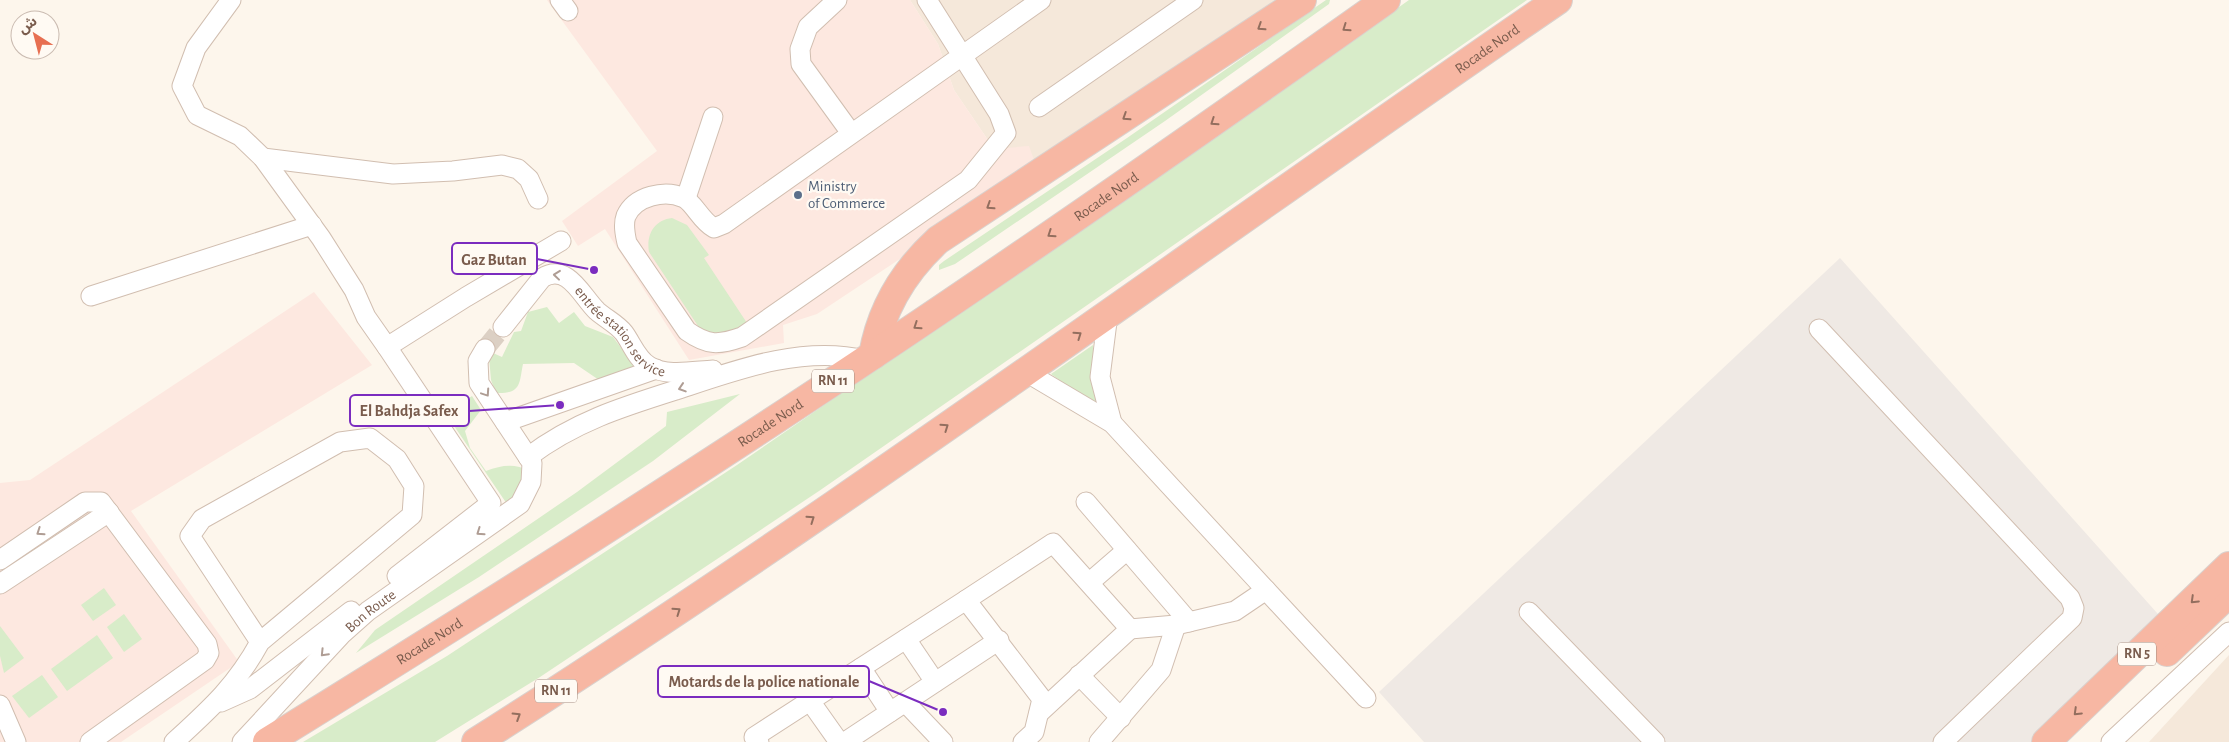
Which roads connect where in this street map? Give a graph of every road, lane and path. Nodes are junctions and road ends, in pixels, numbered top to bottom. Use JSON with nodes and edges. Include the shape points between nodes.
{"nodes":[{"id":1,"x":231,"y":0,"type":"edge"},
{"id":2,"x":837,"y":0,"type":"edge"},
{"id":3,"x":927,"y":0,"type":"edge"},
{"id":4,"x":1041,"y":0,"type":"edge"},
{"id":5,"x":1193,"y":0,"type":"edge"},
{"id":6,"x":1302,"y":0,"type":"edge"},
{"id":7,"x":1386,"y":0,"type":"edge"},
{"id":8,"x":1558,"y":0,"type":"edge"},
{"id":9,"x":1565,"y":0,"type":"edge"},
{"id":10,"x":1524,"y":23,"type":"junction"},
{"id":11,"x":961,"y":56,"type":"junction"},
{"id":12,"x":1039,"y":107,"type":"dead end"},
{"id":13,"x":713,"y":117,"type":"dead end"},
{"id":14,"x":851,"y":133,"type":"junction"},
{"id":15,"x":263,"y":158,"type":"junction"},
{"id":16,"x":686,"y":198,"type":"junction"},
{"id":17,"x":538,"y":199,"type":"dead end"},
{"id":18,"x":312,"y":225,"type":"junction"},
{"id":19,"x":561,"y":241,"type":"dead end"},
{"id":20,"x":91,"y":296,"type":"dead end"},
{"id":21,"x":1108,"y":314,"type":"junction"},
{"id":22,"x":503,"y":327,"type":"tunnel mouth"},
{"id":23,"x":1819,"y":329,"type":"dead end"},
{"id":24,"x":630,"y":341,"type":"junction"},
{"id":25,"x":387,"y":347,"type":"junction"},
{"id":26,"x":485,"y":349,"type":"tunnel mouth"},
{"id":27,"x":796,"y":358,"type":"junction"},
{"id":28,"x":869,"y":358,"type":"junction"},
{"id":29,"x":739,"y":369,"type":"junction"},
{"id":30,"x":656,"y":370,"type":"junction"},
{"id":31,"x":1026,"y":372,"type":"junction"},
{"id":32,"x":505,"y":422,"type":"junction"},
{"id":33,"x":1112,"y":423,"type":"junction"},
{"id":34,"x":528,"y":457,"type":"junction"},
{"id":35,"x":1086,"y":502,"type":"dead end"},
{"id":36,"x":70,"y":512,"type":"junction"},
{"id":37,"x":109,"y":512,"type":"junction"},
{"id":38,"x":83,"y":530,"type":"junction"},
{"id":39,"x":1127,"y":550,"type":"junction"},
{"id":40,"x":0,"y":560,"type":"edge"},
{"id":41,"x":2229,"y":566,"type":"edge"},
{"id":42,"x":1090,"y":582,"type":"junction"},
{"id":43,"x":0,"y":584,"type":"edge"},
{"id":44,"x":1266,"y":590,"type":"junction"},
{"id":45,"x":2229,"y":593,"type":"edge"},
{"id":46,"x":966,"y":600,"type":"junction"},
{"id":47,"x":1529,"y":612,"type":"dead end"},
{"id":48,"x":1183,"y":623,"type":"junction"},
{"id":49,"x":1130,"y":629,"type":"junction"},
{"id":50,"x":2228,"y":635,"type":"edge"},
{"id":51,"x":906,"y":639,"type":"junction"},
{"id":52,"x":998,"y":640,"type":"junction"},
{"id":53,"x":260,"y":642,"type":"junction"},
{"id":54,"x":861,"y":668,"type":"junction"},
{"id":55,"x":1079,"y":675,"type":"junction"},
{"id":56,"x":935,"y":682,"type":"junction"},
{"id":57,"x":1366,"y":698,"type":"dead end"},
{"id":58,"x":810,"y":701,"type":"junction"},
{"id":59,"x":0,"y":705,"type":"edge"},
{"id":60,"x":215,"y":705,"type":"junction"},
{"id":61,"x":897,"y":707,"type":"junction"},
{"id":62,"x":1039,"y":712,"type":"junction"},
{"id":63,"x":1121,"y":718,"type":"junction"},
{"id":64,"x":9,"y":733,"type":"edge"},
{"id":65,"x":1029,"y":740,"type":"edge"},
{"id":66,"x":31,"y":742,"type":"edge"},
{"id":67,"x":90,"y":742,"type":"edge"},
{"id":68,"x":174,"y":742,"type":"edge"},
{"id":69,"x":242,"y":742,"type":"edge"},
{"id":70,"x":267,"y":742,"type":"edge"},
{"id":71,"x":476,"y":742,"type":"edge"},
{"id":72,"x":759,"y":742,"type":"edge"},
{"id":73,"x":845,"y":742,"type":"edge"},
{"id":74,"x":943,"y":742,"type":"edge"},
{"id":75,"x":1099,"y":742,"type":"edge"},
{"id":76,"x":1655,"y":742,"type":"edge"},
{"id":77,"x":1943,"y":742,"type":"edge"},
{"id":78,"x":2046,"y":742,"type":"edge"},
{"id":79,"x":2072,"y":742,"type":"edge"},
{"id":80,"x":2111,"y":742,"type":"edge"}],
"edges":[{"from":1,"to":15,"type":"street","via":[[196,48],[182,86],[197,115],[240,136]]},
{"from":2,"to":14,"type":"street","via":[[808,27],[800,49],[801,64]]},
{"from":3,"to":11,"type":"street"},
{"from":4,"to":11,"type":"street"},
{"from":5,"to":12,"type":"street"},
{"from":6,"to":28,"type":"highway","one_way":true,"via":[[938,240],[898,286],[881,320]]},
{"from":7,"to":28,"type":"highway","name":"Rocade Nord","number":"RN 11","one_way":true,"via":[[1223,116]]},
{"from":8,"to":10,"type":"highway","name":"Rocade Nord","number":"RN 11"},
{"from":9,"to":10,"type":"highway"},
{"from":10,"to":21,"type":"highway","name":"Rocade Nord","number":"RN 11"},
{"from":11,"to":14,"type":"street"},
{"from":11,"to":16,"type":"street","via":[[999,114],[1006,133],[997,147],[968,180],[742,337],[723,343],[701,342],[687,331],[627,243],[626,216],[633,207],[645,198],[659,194]]},
{"from":13,"to":16,"type":"street"},
{"from":14,"to":16,"type":"street","via":[[714,228],[705,223]]},
{"from":15,"to":17,"type":"street","via":[[393,174],[502,165],[518,170],[529,179]]},
{"from":15,"to":18,"type":"street"},
{"from":18,"to":20,"type":"street"},
{"from":18,"to":25,"type":"street"},
{"from":19,"to":25,"type":"street"},
{"from":31,"to":21,"type":"highway","name":"Rocade Nord","number":"RN 11","one_way":true},
{"from":21,"to":33,"type":"street","via":[[1100,376]]},
{"from":24,"to":22,"type":"street","name":"entrée station service","one_way":true,"via":[[597,311],[570,278],[561,274],[542,278]]},
{"from":23,"to":77,"type":"street","via":[[2070,598],[2074,608],[2072,618]]},
{"from":24,"to":27,"type":"street","via":[[644,354],[663,362]]},
{"from":24,"to":30,"type":"street","name":"entrée station service","via":[[644,363]]},
{"from":25,"to":60,"type":"street","via":[[491,503],[250,689]]},
{"from":26,"to":32,"type":"street","one_way":true,"via":[[478,361],[479,383]]},
{"from":27,"to":28,"type":"street","name":"entrée station service","via":[[827,354]]},
{"from":27,"to":29,"type":"street","name":"entrée station service"},
{"from":28,"to":70,"type":"highway","name":"Rocade Nord","number":"RN 11","via":[[501,597]]},
{"from":29,"to":30,"type":"street","name":"entrée station service"},
{"from":29,"to":34,"type":"street","name":"entrée station service","one_way":true,"via":[[584,422]]},
{"from":30,"to":32,"type":"street"},
{"from":31,"to":33,"type":"street"},
{"from":71,"to":31,"type":"highway","name":"Rocade Nord","number":"RN 11","one_way":true,"via":[[637,639]]},
{"from":32,"to":34,"type":"street"},
{"from":33,"to":44,"type":"street"},
{"from":34,"to":69,"type":"street","name":"Bon Route","one_way":true,"via":[[533,476],[520,504],[368,612],[341,635]]},
{"from":35,"to":39,"type":"street"},
{"from":36,"to":37,"type":"street","via":[[90,500],[102,502]]},
{"from":36,"to":38,"type":"street"},
{"from":36,"to":40,"type":"street","one_way":true},
{"from":37,"to":38,"type":"street"},
{"from":37,"to":67,"type":"street","via":[[206,644],[209,653],[205,660]]},
{"from":38,"to":43,"type":"street"},
{"from":39,"to":42,"type":"street"},
{"from":39,"to":48,"type":"street"},
{"from":41,"to":78,"type":"highway","number":"RN 5","one_way":true},
{"from":42,"to":46,"type":"street","via":[[1053,543]]},
{"from":42,"to":49,"type":"street"},
{"from":44,"to":48,"type":"street","via":[[1235,611]]},
{"from":44,"to":57,"type":"street"},
{"from":45,"to":79,"type":"highway","number":"RN 5"},
{"from":46,"to":51,"type":"street"},
{"from":46,"to":52,"type":"street"},
{"from":47,"to":76,"type":"street"},
{"from":48,"to":49,"type":"street"},
{"from":48,"to":63,"type":"street","via":[[1161,670]]},
{"from":49,"to":55,"type":"street"},
{"from":50,"to":80,"type":"street"},
{"from":51,"to":54,"type":"street"},
{"from":51,"to":56,"type":"street"},
{"from":52,"to":56,"type":"street"},
{"from":52,"to":62,"type":"street","via":[[1042,699]]},
{"from":53,"to":53,"type":"street","via":[[190,536],[202,520],[340,442],[370,438],[397,458],[414,486],[412,515]]},
{"from":53,"to":60,"type":"street","via":[[244,671]]},
{"from":54,"to":58,"type":"street"},
{"from":54,"to":61,"type":"street"},
{"from":55,"to":62,"type":"street"},
{"from":55,"to":63,"type":"street"},
{"from":56,"to":61,"type":"street"},
{"from":58,"to":72,"type":"street","via":[[754,737]]},
{"from":58,"to":73,"type":"street"},
{"from":59,"to":64,"type":"street"},
{"from":60,"to":68,"type":"street"},
{"from":61,"to":73,"type":"street"},
{"from":61,"to":74,"type":"street"},
{"from":62,"to":65,"type":"street"},
{"from":63,"to":75,"type":"street"},
{"from":64,"to":66,"type":"street"}]}
